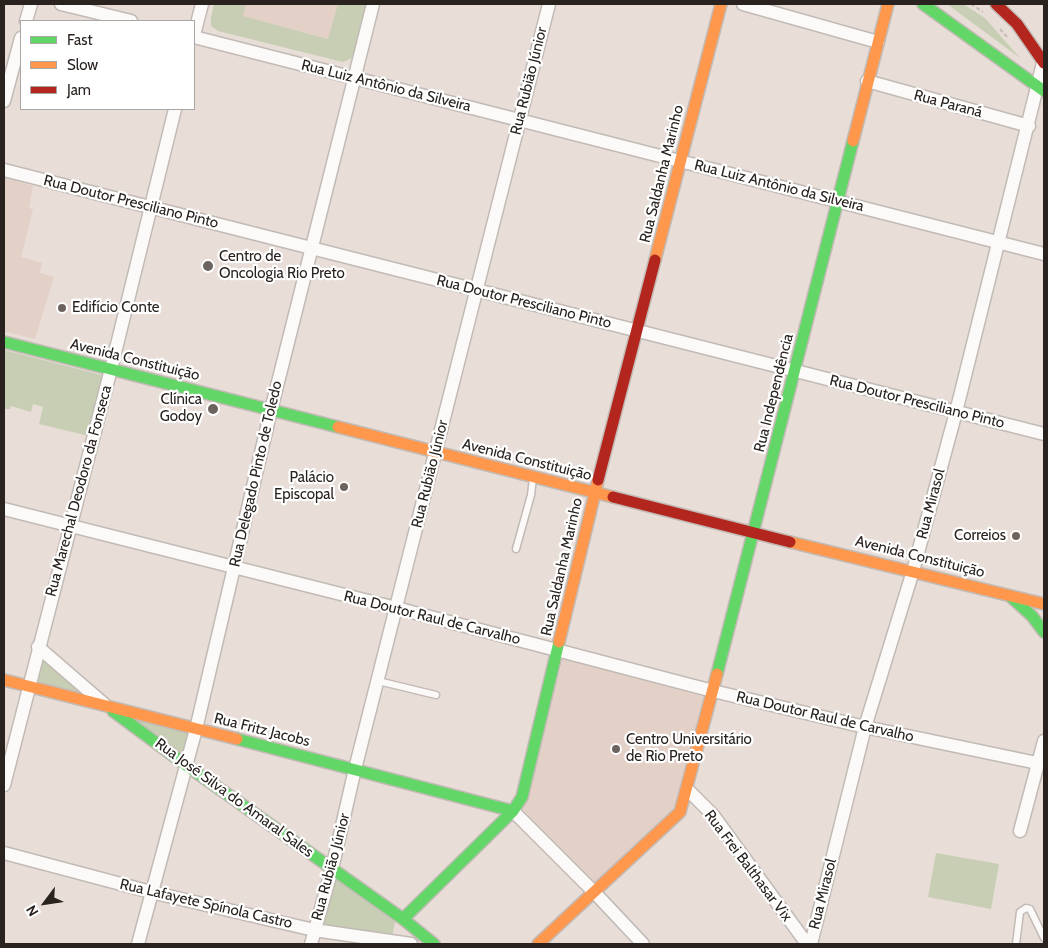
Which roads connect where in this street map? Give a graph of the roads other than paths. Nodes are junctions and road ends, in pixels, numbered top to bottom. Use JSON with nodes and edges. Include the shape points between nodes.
{"nodes":[{"id":1,"x":31,"y":4,"type":"edge"},
{"id":2,"x":61,"y":4,"type":"edge"},
{"id":3,"x":202,"y":4,"type":"edge"},
{"id":4,"x":372,"y":4,"type":"edge"},
{"id":5,"x":549,"y":4,"type":"edge"},
{"id":6,"x":721,"y":4,"type":"edge"},
{"id":7,"x":743,"y":4,"type":"edge"},
{"id":8,"x":888,"y":4,"type":"edge"},
{"id":9,"x":923,"y":4,"type":"edge"},
{"id":10,"x":996,"y":4,"type":"edge"},
{"id":11,"x":26,"y":20,"type":"edge"},
{"id":12,"x":127,"y":20,"type":"edge"},
{"id":13,"x":195,"y":32,"type":"edge"},
{"id":14,"x":195,"y":36,"type":"edge"},
{"id":15,"x":20,"y":42,"type":"edge"},
{"id":16,"x":878,"y":42,"type":"junction"},
{"id":17,"x":1044,"y":61,"type":"edge"},
{"id":18,"x":354,"y":78,"type":"junction"},
{"id":19,"x":867,"y":82,"type":"junction"},
{"id":20,"x":1041,"y":89,"type":"edge"},
{"id":21,"x":4,"y":101,"type":"edge"},
{"id":22,"x":175,"y":110,"type":"edge"},
{"id":23,"x":519,"y":120,"type":"junction"},
{"id":24,"x":1028,"y":126,"type":"junction"},
{"id":25,"x":680,"y":161,"type":"junction"},
{"id":26,"x":4,"y":170,"type":"edge"},
{"id":27,"x":838,"y":202,"type":"junction"},
{"id":28,"x":150,"y":207,"type":"junction"},
{"id":29,"x":998,"y":242,"type":"junction"},
{"id":30,"x":311,"y":248,"type":"junction"},
{"id":31,"x":1044,"y":254,"type":"edge"},
{"id":32,"x":476,"y":290,"type":"junction"},
{"id":33,"x":637,"y":331,"type":"junction"},
{"id":34,"x":4,"y":342,"type":"edge"},
{"id":35,"x":110,"y":369,"type":"junction"},
{"id":36,"x":795,"y":371,"type":"junction"},
{"id":37,"x":271,"y":410,"type":"junction"},
{"id":38,"x":956,"y":412,"type":"junction"},
{"id":39,"x":1044,"y":434,"type":"edge"},
{"id":40,"x":435,"y":452,"type":"junction"},
{"id":41,"x":533,"y":476,"type":"junction"},
{"id":42,"x":595,"y":492,"type":"junction"},
{"id":43,"x":4,"y":509,"type":"edge"},
{"id":44,"x":70,"y":526,"type":"junction"},
{"id":45,"x":754,"y":533,"type":"junction"},
{"id":46,"x":516,"y":549,"type":"dead end"},
{"id":47,"x":234,"y":568,"type":"junction"},
{"id":48,"x":913,"y":571,"type":"junction"},
{"id":49,"x":1008,"y":594,"type":"junction"},
{"id":50,"x":1044,"y":604,"type":"edge"},
{"id":51,"x":396,"y":608,"type":"junction"},
{"id":52,"x":1044,"y":632,"type":"edge"},
{"id":53,"x":38,"y":648,"type":"junction"},
{"id":54,"x":558,"y":650,"type":"junction"},
{"id":55,"x":4,"y":680,"type":"edge"},
{"id":56,"x":378,"y":681,"type":"junction"},
{"id":57,"x":28,"y":686,"type":"junction"},
{"id":58,"x":713,"y":691,"type":"junction"},
{"id":59,"x":436,"y":695,"type":"dead end"},
{"id":60,"x":106,"y":706,"type":"junction"},
{"id":61,"x":865,"y":727,"type":"junction"},
{"id":62,"x":196,"y":729,"type":"junction"},
{"id":63,"x":1044,"y":741,"type":"edge"},
{"id":64,"x":1037,"y":763,"type":"junction"},
{"id":65,"x":186,"y":765,"type":"junction"},
{"id":66,"x":355,"y":769,"type":"junction"},
{"id":67,"x":4,"y":785,"type":"edge"},
{"id":68,"x":687,"y":789,"type":"junction"},
{"id":69,"x":514,"y":811,"type":"junction"},
{"id":70,"x":1020,"y":831,"type":"dead end"},
{"id":71,"x":4,"y":853,"type":"edge"},
{"id":72,"x":332,"y":868,"type":"junction"},
{"id":73,"x":151,"y":892,"type":"junction"},
{"id":74,"x":595,"y":893,"type":"junction"},
{"id":75,"x":403,"y":919,"type":"junction"},
{"id":76,"x":314,"y":930,"type":"junction"},
{"id":77,"x":1044,"y":938,"type":"edge"},
{"id":78,"x":138,"y":944,"type":"edge"},
{"id":79,"x":311,"y":944,"type":"edge"},
{"id":80,"x":403,"y":944,"type":"edge"},
{"id":81,"x":434,"y":944,"type":"edge"},
{"id":82,"x":538,"y":944,"type":"edge"},
{"id":83,"x":643,"y":944,"type":"edge"},
{"id":84,"x":807,"y":944,"type":"edge"},
{"id":85,"x":811,"y":944,"type":"edge"},
{"id":86,"x":1016,"y":944,"type":"edge"}],
"edges":[{"from":1,"to":11,"type":"street"},
{"from":2,"to":12,"type":"street"},
{"from":3,"to":13,"type":"street"},
{"from":4,"to":18,"type":"street","name":"Rua Delegado Pinto de Toledo"},
{"from":5,"to":23,"type":"street","name":"Rua Rubião Júnior"},
{"from":6,"to":25,"type":"street","name":"Rua Saldanha Marinho"},
{"from":7,"to":16,"type":"street"},
{"from":8,"to":16,"type":"street","name":"Rua Independência"},
{"from":9,"to":20,"type":"street"},
{"from":10,"to":17,"type":"street","via":[[1015,21]]},
{"from":14,"to":18,"type":"street","name":"Rua Luiz Antônio da Silveira"},
{"from":15,"to":21,"type":"street"},
{"from":16,"to":19,"type":"street","name":"Rua Independência"},
{"from":17,"to":20,"type":"street","name":"Rua Mirasol"},
{"from":18,"to":23,"type":"street","name":"Rua Luiz Antônio da Silveira"},
{"from":18,"to":30,"type":"street","name":"Rua Delegado Pinto de Toledo"},
{"from":19,"to":24,"type":"street","name":"Rua Paraná"},
{"from":19,"to":27,"type":"street","name":"Rua Independência"},
{"from":20,"to":24,"type":"street","name":"Rua Mirasol"},
{"from":22,"to":28,"type":"street","name":"Rua Marechal Deodoro da Fonseca"},
{"from":23,"to":25,"type":"street","name":"Rua Luiz Antônio da Silveira"},
{"from":23,"to":32,"type":"street","name":"Rua Rubião Júnior"},
{"from":24,"to":29,"type":"street","name":"Rua Mirasol"},
{"from":25,"to":27,"type":"street","name":"Rua Luiz Antônio da Silveira"},
{"from":25,"to":33,"type":"street","name":"Rua Saldanha Marinho"},
{"from":26,"to":28,"type":"street","name":"Rua Doutor Presciliano Pinto"},
{"from":27,"to":29,"type":"street","name":"Rua Luiz Antônio da Silveira"},
{"from":27,"to":36,"type":"street","name":"Rua Independência"},
{"from":28,"to":30,"type":"street","name":"Rua Doutor Presciliano Pinto"},
{"from":28,"to":35,"type":"street","name":"Rua Marechal Deodoro da Fonseca"},
{"from":29,"to":31,"type":"street","name":"Rua Luiz Antônio da Silveira"},
{"from":29,"to":38,"type":"street","name":"Rua Mirasol"},
{"from":30,"to":32,"type":"street","name":"Rua Doutor Presciliano Pinto"},
{"from":30,"to":37,"type":"street","name":"Rua Delegado Pinto de Toledo"},
{"from":32,"to":33,"type":"street","name":"Rua Doutor Presciliano Pinto"},
{"from":32,"to":40,"type":"street","name":"Rua Rubião Júnior"},
{"from":33,"to":36,"type":"street","name":"Rua Doutor Presciliano Pinto"},
{"from":33,"to":42,"type":"street","name":"Rua Saldanha Marinho"},
{"from":34,"to":35,"type":"street","name":"Avenida Constituição"},
{"from":35,"to":37,"type":"street","name":"Avenida Constituição"},
{"from":35,"to":44,"type":"street","name":"Rua Marechal Deodoro da Fonseca"},
{"from":36,"to":38,"type":"street","name":"Rua Doutor Presciliano Pinto"},
{"from":36,"to":45,"type":"street","name":"Rua Independência"},
{"from":37,"to":40,"type":"street","name":"Avenida Constituição"},
{"from":37,"to":47,"type":"street","name":"Rua Delegado Pinto de Toledo"},
{"from":38,"to":39,"type":"street","name":"Rua Doutor Presciliano Pinto"},
{"from":38,"to":48,"type":"street","name":"Rua Mirasol"},
{"from":40,"to":41,"type":"street","name":"Avenida Constituição"},
{"from":40,"to":51,"type":"street","name":"Rua Rubião Júnior"},
{"from":41,"to":42,"type":"street","name":"Avenida Constituição"},
{"from":41,"to":46,"type":"lane"},
{"from":42,"to":45,"type":"street","name":"Avenida Constituição"},
{"from":42,"to":54,"type":"street","name":"Rua Saldanha Marinho"},
{"from":43,"to":44,"type":"street","name":"Rua Doutor Raul de Carvalho"},
{"from":44,"to":47,"type":"street","name":"Rua Doutor Raul de Carvalho"},
{"from":44,"to":53,"type":"street","name":"Rua Marechal Deodoro da Fonseca"},
{"from":45,"to":48,"type":"street","name":"Avenida Constituição"},
{"from":45,"to":58,"type":"street","name":"Rua Independência"},
{"from":47,"to":51,"type":"street","name":"Rua Doutor Raul de Carvalho"},
{"from":47,"to":62,"type":"street","name":"Rua Delegado Pinto de Toledo"},
{"from":48,"to":49,"type":"street","name":"Avenida Constituição"},
{"from":48,"to":61,"type":"street","name":"Rua Mirasol"},
{"from":49,"to":50,"type":"street","name":"Avenida Constituição"},
{"from":49,"to":52,"type":"street"},
{"from":51,"to":54,"type":"street","name":"Rua Doutor Raul de Carvalho"},
{"from":51,"to":56,"type":"street","name":"Rua Rubião Júnior"},
{"from":53,"to":57,"type":"street","name":"Rua Marechal Deodoro da Fonseca"},
{"from":53,"to":60,"type":"street","name":"Rua José Silva do Amaral Sales"},
{"from":54,"to":58,"type":"street","name":"Rua Doutor Raul de Carvalho"},
{"from":54,"to":69,"type":"street","name":"Rua Saldanha Marinho","via":[[522,797]]},
{"from":55,"to":57,"type":"street","name":"Rua Fritz Jacobs"},
{"from":56,"to":59,"type":"lane"},
{"from":56,"to":66,"type":"street","name":"Rua Rubião Júnior"},
{"from":57,"to":60,"type":"street","name":"Rua Fritz Jacobs"},
{"from":57,"to":67,"type":"street","name":"Rua Marechal Deodoro da Fonseca"},
{"from":58,"to":61,"type":"street","name":"Rua Doutor Raul de Carvalho"},
{"from":58,"to":68,"type":"street","name":"Rua Independência"},
{"from":60,"to":62,"type":"street","name":"Rua Fritz Jacobs"},
{"from":60,"to":65,"type":"street","name":"Rua José Silva do Amaral Sales"},
{"from":61,"to":64,"type":"street","name":"Rua Doutor Raul de Carvalho"},
{"from":61,"to":85,"type":"street","name":"Rua Mirasol"},
{"from":62,"to":65,"type":"street","name":"Rua Delegado Pinto de Toledo"},
{"from":62,"to":66,"type":"street","name":"Rua Fritz Jacobs"},
{"from":63,"to":64,"type":"street"},
{"from":64,"to":70,"type":"street"},
{"from":65,"to":72,"type":"street","name":"Rua José Silva do Amaral Sales"},
{"from":65,"to":73,"type":"street","name":"Rua Delegado Pinto de Toledo"},
{"from":66,"to":69,"type":"street","name":"Rua Fritz Jacobs"},
{"from":66,"to":72,"type":"street","name":"Rua Rubião Júnior"},
{"from":68,"to":74,"type":"street","name":"Rua Independência","via":[[680,812]]},
{"from":68,"to":84,"type":"street","name":"Rua Frei Balthasar Vix","via":[[712,816]]},
{"from":69,"to":74,"type":"street"},
{"from":69,"to":75,"type":"street","name":"Rua Saldanha Marinho"},
{"from":71,"to":73,"type":"street","name":"Rua Lafayete Spínola Castro"},
{"from":72,"to":75,"type":"street","name":"Rua José Silva do Amaral Sales"},
{"from":72,"to":76,"type":"street","name":"Rua Rubião Júnior"},
{"from":73,"to":76,"type":"street","name":"Rua Lafayete Spínola Castro"},
{"from":73,"to":78,"type":"street","name":"Rua Delegado Pinto de Toledo"},
{"from":74,"to":82,"type":"street","name":"Rua Independência"},
{"from":74,"to":83,"type":"street"},
{"from":75,"to":80,"type":"street"},
{"from":75,"to":81,"type":"street","name":"Rua José Silva do Amaral Sales"},
{"from":76,"to":79,"type":"street","name":"Rua Rubião Júnior"},
{"from":76,"to":80,"type":"street","name":"Rua Lafayete Spínola Castro"},
{"from":77,"to":86,"type":"lane","via":[[1030,908],[1026,908],[1020,912]]}]}
